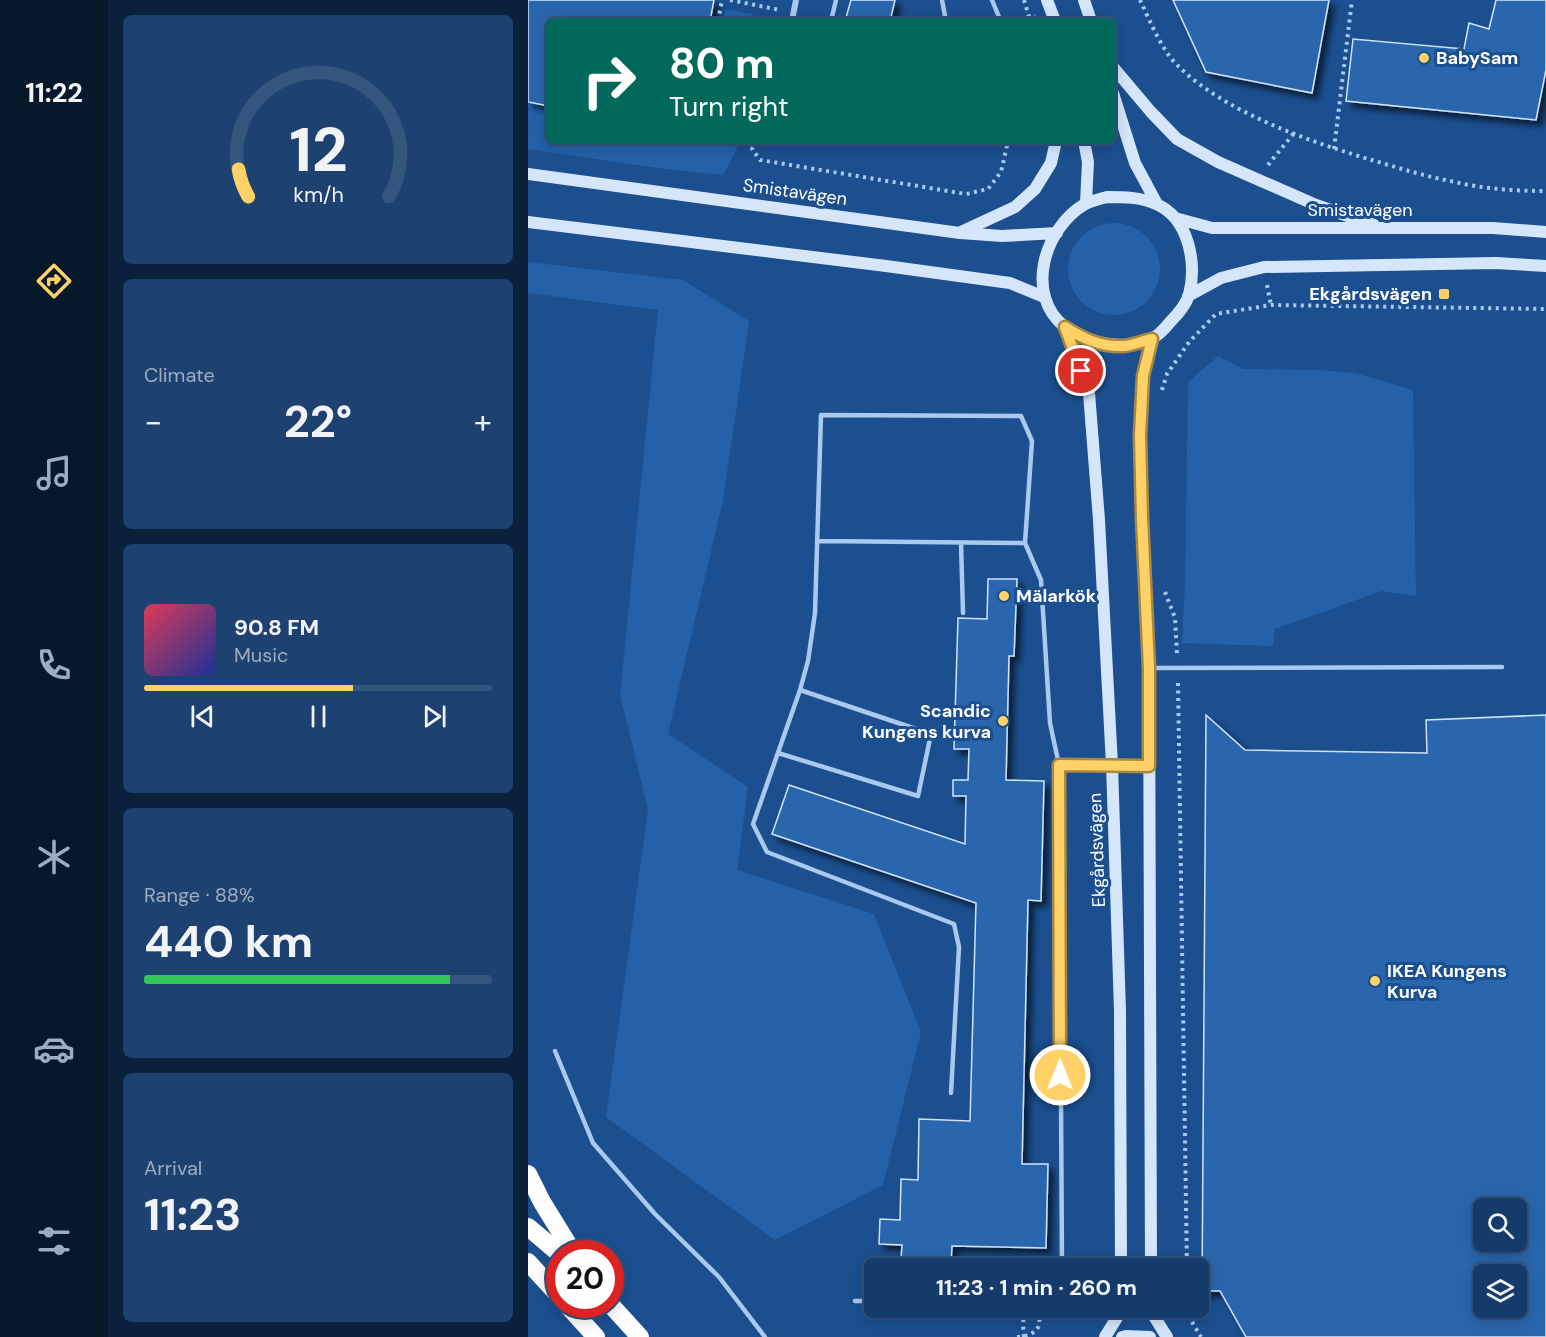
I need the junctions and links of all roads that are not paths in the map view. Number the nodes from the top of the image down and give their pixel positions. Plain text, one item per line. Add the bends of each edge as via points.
1 (796, 0) edge
2 (836, 0) edge
3 (942, 0) edge
4 (992, 0) edge
5 (1047, 0) edge
6 (1084, 0) edge
7 (793, 18) edge
8 (832, 18) edge
9 (945, 18) edge
10 (999, 18) edge
11 (1054, 18) edge
12 (1090, 18) edge
13 (1116, 71) edge
14 (1116, 103) edge
15 (1055, 144) edge
16 (1085, 144) edge
17 (528, 174) edge
18 (1086, 203) junction
19 (1158, 204) junction
20 (1174, 218) junction
21 (528, 222) edge
22 (1383, 228) junction
23 (960, 232) junction
24 (1546, 232) edge
25 (1057, 233) junction
26 (1546, 266) edge
27 (1188, 296) junction
28 (1044, 297) junction
29 (1065, 327) junction
30 (1152, 339) junction
31 (818, 541) junction
32 (961, 543) junction
33 (1025, 543) junction
34 (963, 613) dead end
35 (1502, 667) dead end
36 (1149, 668) junction
37 (800, 690) junction
38 (778, 753) junction
39 (1059, 765) junction
40 (1112, 765) junction
41 (1149, 766) junction
42 (555, 1051) dead end
43 (951, 1093) dead end
44 (528, 1174) edge
45 (528, 1227) edge
46 (565, 1240) edge
47 (546, 1242) edge
48 (1062, 1258) edge
49 (1121, 1258) edge
50 (1151, 1258) edge
51 (528, 1262) edge
52 (546, 1282) edge
53 (855, 1301) dead end
54 (864, 1301) edge
55 (579, 1318) edge
56 (623, 1318) edge
57 (1117, 1318) edge
58 (1155, 1318) edge
59 (596, 1337) edge
60 (640, 1337) edge
61 (765, 1337) edge
62 (1105, 1337) edge
63 (1122, 1337) edge
64 (1150, 1337) edge
65 (1167, 1337) edge

1 - 7 street
2 - 8 lane
3 - 9 lane
4 - 10 lane
5 - 11 main road
6 - 12 main road
13 - 22 main road via 1177,139 1237,171
14 - 19 main road via 1135,163
15 - 23 main road via 1051,163 1035,189 1015,207
16 - 18 main road
17 - 23 main road, Smistavägen
18 - 19 main road via 1107,197 1133,197
18 - 25 main road
19 - 20 main road
20 - 22 main road, Smistavägen via 1212,228
20 - 27 main road via 1187,237 1193,265
21 - 28 main road via 1010,283
22 - 24 main road, Smistavägen
23 - 25 main road, Smistavägen via 1002,236
25 - 28 main road via 1046,253 1042,273
26 - 27 main road via 1496,263 1264,267 1221,278
27 - 30 main road via 1172,321
28 - 29 main road via 1051,313
29 - 30 main road via 1098,344 1125,346
29 - 40 main road, Ekgårdsvägen via 1089,393
30 - 36 main road via 1143,376 1140,435
31 - 32 lane
31 - 33 lane via 821,415 1020,416 1032,441
31 - 37 lane via 815,613
32 - 33 lane
32 - 34 lane
33 - 39 lane via 1041,580 1050,723
35 - 36 lane
36 - 41 main road
37 - 38 lane
37 - 38 lane via 931,734 918,796
38 - 43 lane via 753,824 767,852 954,924 959,947
39 - 40 lane
39 - 48 lane
40 - 41 lane
40 - 49 main road, Ekgårdsvägen via 1120,1011
41 - 50 main road
42 - 61 lane via 593,1143 655,1214 719,1277
44 - 46 highway
45 - 47 highway
51 - 52 highway
53 - 54 lane
55 - 59 highway
56 - 60 highway
57 - 62 main road
58 - 65 main road
63 - 64 main road

